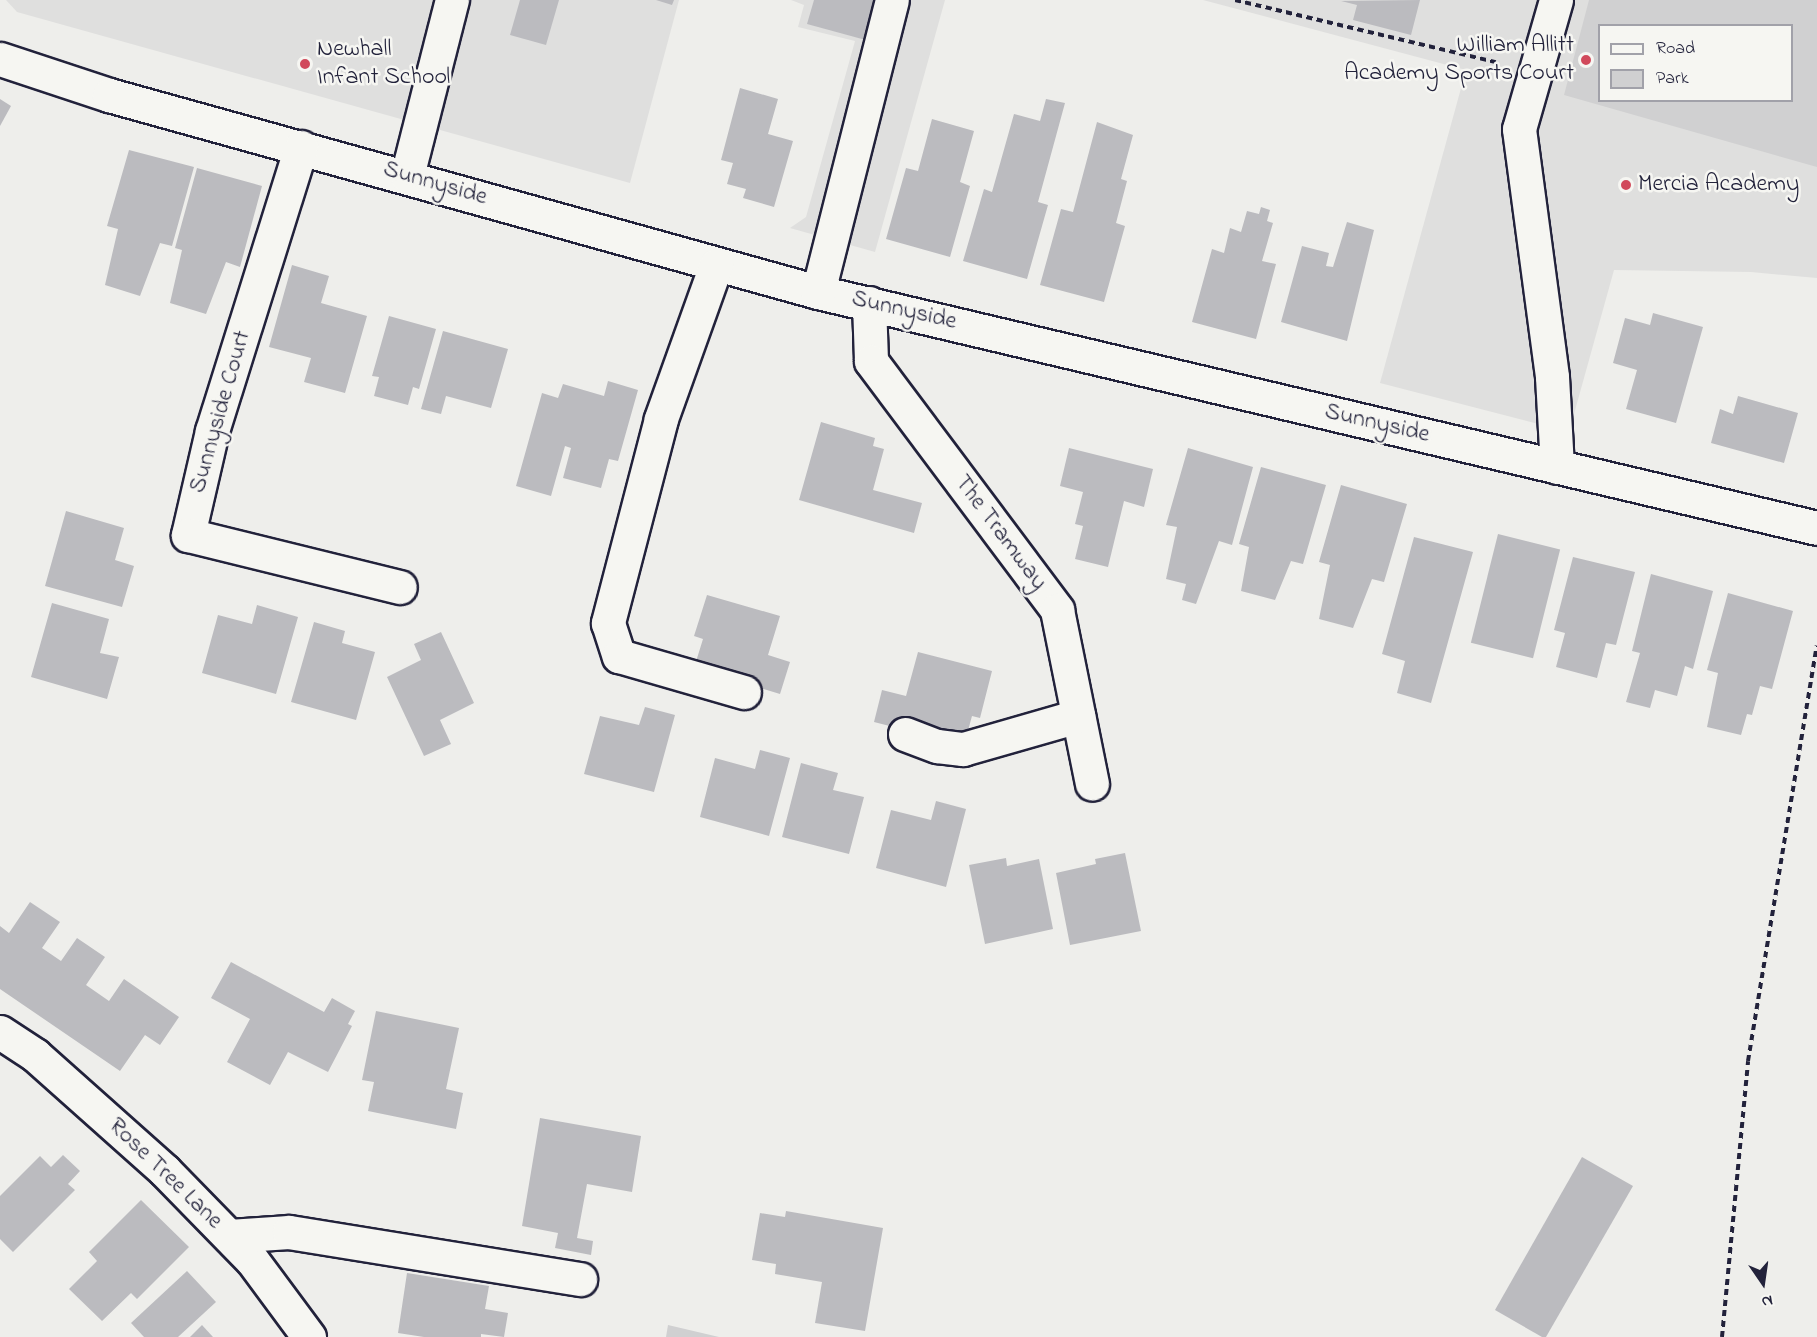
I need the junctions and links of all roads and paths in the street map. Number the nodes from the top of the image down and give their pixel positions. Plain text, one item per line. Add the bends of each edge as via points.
1 (452, 0) edge
2 (892, 0) edge
3 (1236, 0) edge
4 (1556, 0) edge
5 (0, 59) edge
6 (1534, 72) junction
7 (301, 147) junction
8 (407, 176) junction
9 (716, 265) junction
10 (818, 292) junction
11 (868, 303) junction
12 (1557, 467) junction
13 (1817, 528) edge
14 (400, 587) dead end
15 (1817, 646) edge
16 (744, 692) dead end
17 (1078, 716) junction
18 (905, 734) dead end
19 (1092, 784) dead end
20 (0, 1032) edge
21 (229, 1236) junction
22 (580, 1279) dead end
23 (309, 1337) edge
24 (1722, 1337) edge

1 - 8 street
2 - 10 street
3 - 6 path
4 - 6 street
5 - 7 street, Sunnyside via 109,95
6 - 12 street via 1519,129 1552,377
7 - 8 street, Sunnyside
7 - 14 street, Sunnyside Court via 212,431 188,535
8 - 9 street, Sunnyside
9 - 10 street, Sunnyside
9 - 16 street via 661,419 608,623 619,656
10 - 11 street, Sunnyside
11 - 12 street, Sunnyside
11 - 17 street, The Tramway via 871,361 1056,610
12 - 13 street, Sunnyside
15 - 24 path via 1748,1061
17 - 18 street via 963,749 937,746
17 - 19 street, The Tramway
20 - 21 street, Rose Tree Lane via 35,1055 148,1155
21 - 22 street via 289,1232
21 - 23 street, Rose Tree Lane via 252,1260

